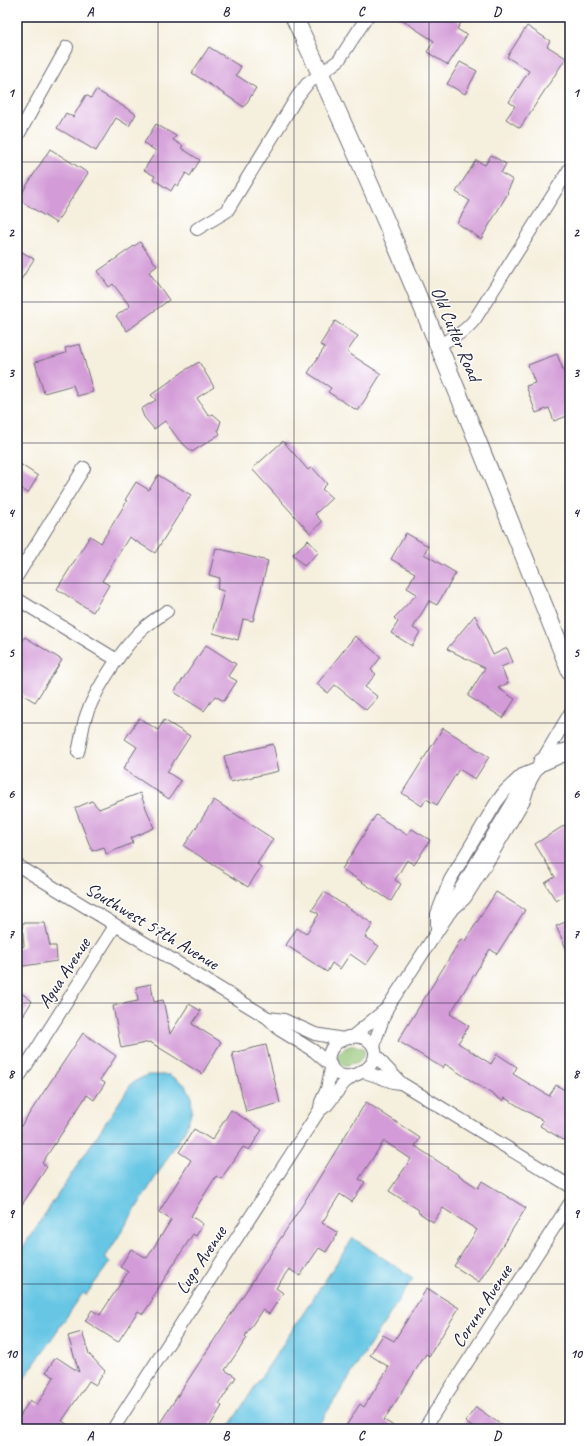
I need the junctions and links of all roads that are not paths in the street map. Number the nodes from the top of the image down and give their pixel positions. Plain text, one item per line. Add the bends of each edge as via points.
1 (294, 17) edge
2 (367, 17) edge
3 (67, 46) dead end
4 (320, 74) junction
5 (17, 137) edge
6 (570, 168) edge
7 (197, 229) dead end
8 (438, 345) junction
9 (84, 468) dead end
10 (17, 576) edge
11 (17, 599) edge
12 (167, 611) dead end
13 (117, 660) junction
14 (570, 671) edge
15 (570, 713) edge
16 (570, 751) edge
17 (78, 752) dead end
18 (540, 766) junction
19 (17, 865) edge
20 (115, 926) junction
21 (437, 931) junction
22 (387, 1008) junction
23 (268, 1018) junction
24 (348, 1038) junction
25 (375, 1051) junction
26 (330, 1067) junction
27 (358, 1073) junction
28 (17, 1080) edge
29 (401, 1083) junction
30 (319, 1111) junction
31 (570, 1186) edge
32 (570, 1203) edge
33 (113, 1429) edge
34 (424, 1429) edge

1 - 4 main road, Old Cutler Road
2 - 4 street via 339,60
3 - 5 street
4 - 7 street via 307,84 297,97 227,211
4 - 8 main road, Old Cutler Road
6 - 8 street via 475,319 468,328
8 - 14 main road, Old Cutler Road
9 - 10 street
11 - 13 street
12 - 13 street via 144,628
13 - 17 street via 89,708
15 - 18 street
16 - 18 main road
18 - 21 street via 530,781 524,800 465,898 450,912
18 - 21 street via 522,775 496,803 448,886 437,914
19 - 20 street, Southwest 57th Avenue
20 - 23 street, Southwest 57th Avenue
20 - 28 street, Agua Avenue
21 - 22 street
22 - 24 street via 375,1020
22 - 25 street via 376,1038
23 - 24 street, Southwest 57th Avenue via 284,1020 315,1034
23 - 26 street, Southwest 57th Avenue via 280,1030 314,1051
24 - 25 street via 366,1039
24 - 26 street via 337,1042 330,1049
25 - 27 street via 372,1063
25 - 29 street
26 - 27 street via 339,1075
26 - 30 street via 327,1089 320,1102
27 - 29 street
27 - 30 street via 344,1083
29 - 31 street
30 - 33 street, Lugo Avenue
32 - 34 street, Coruna Avenue

